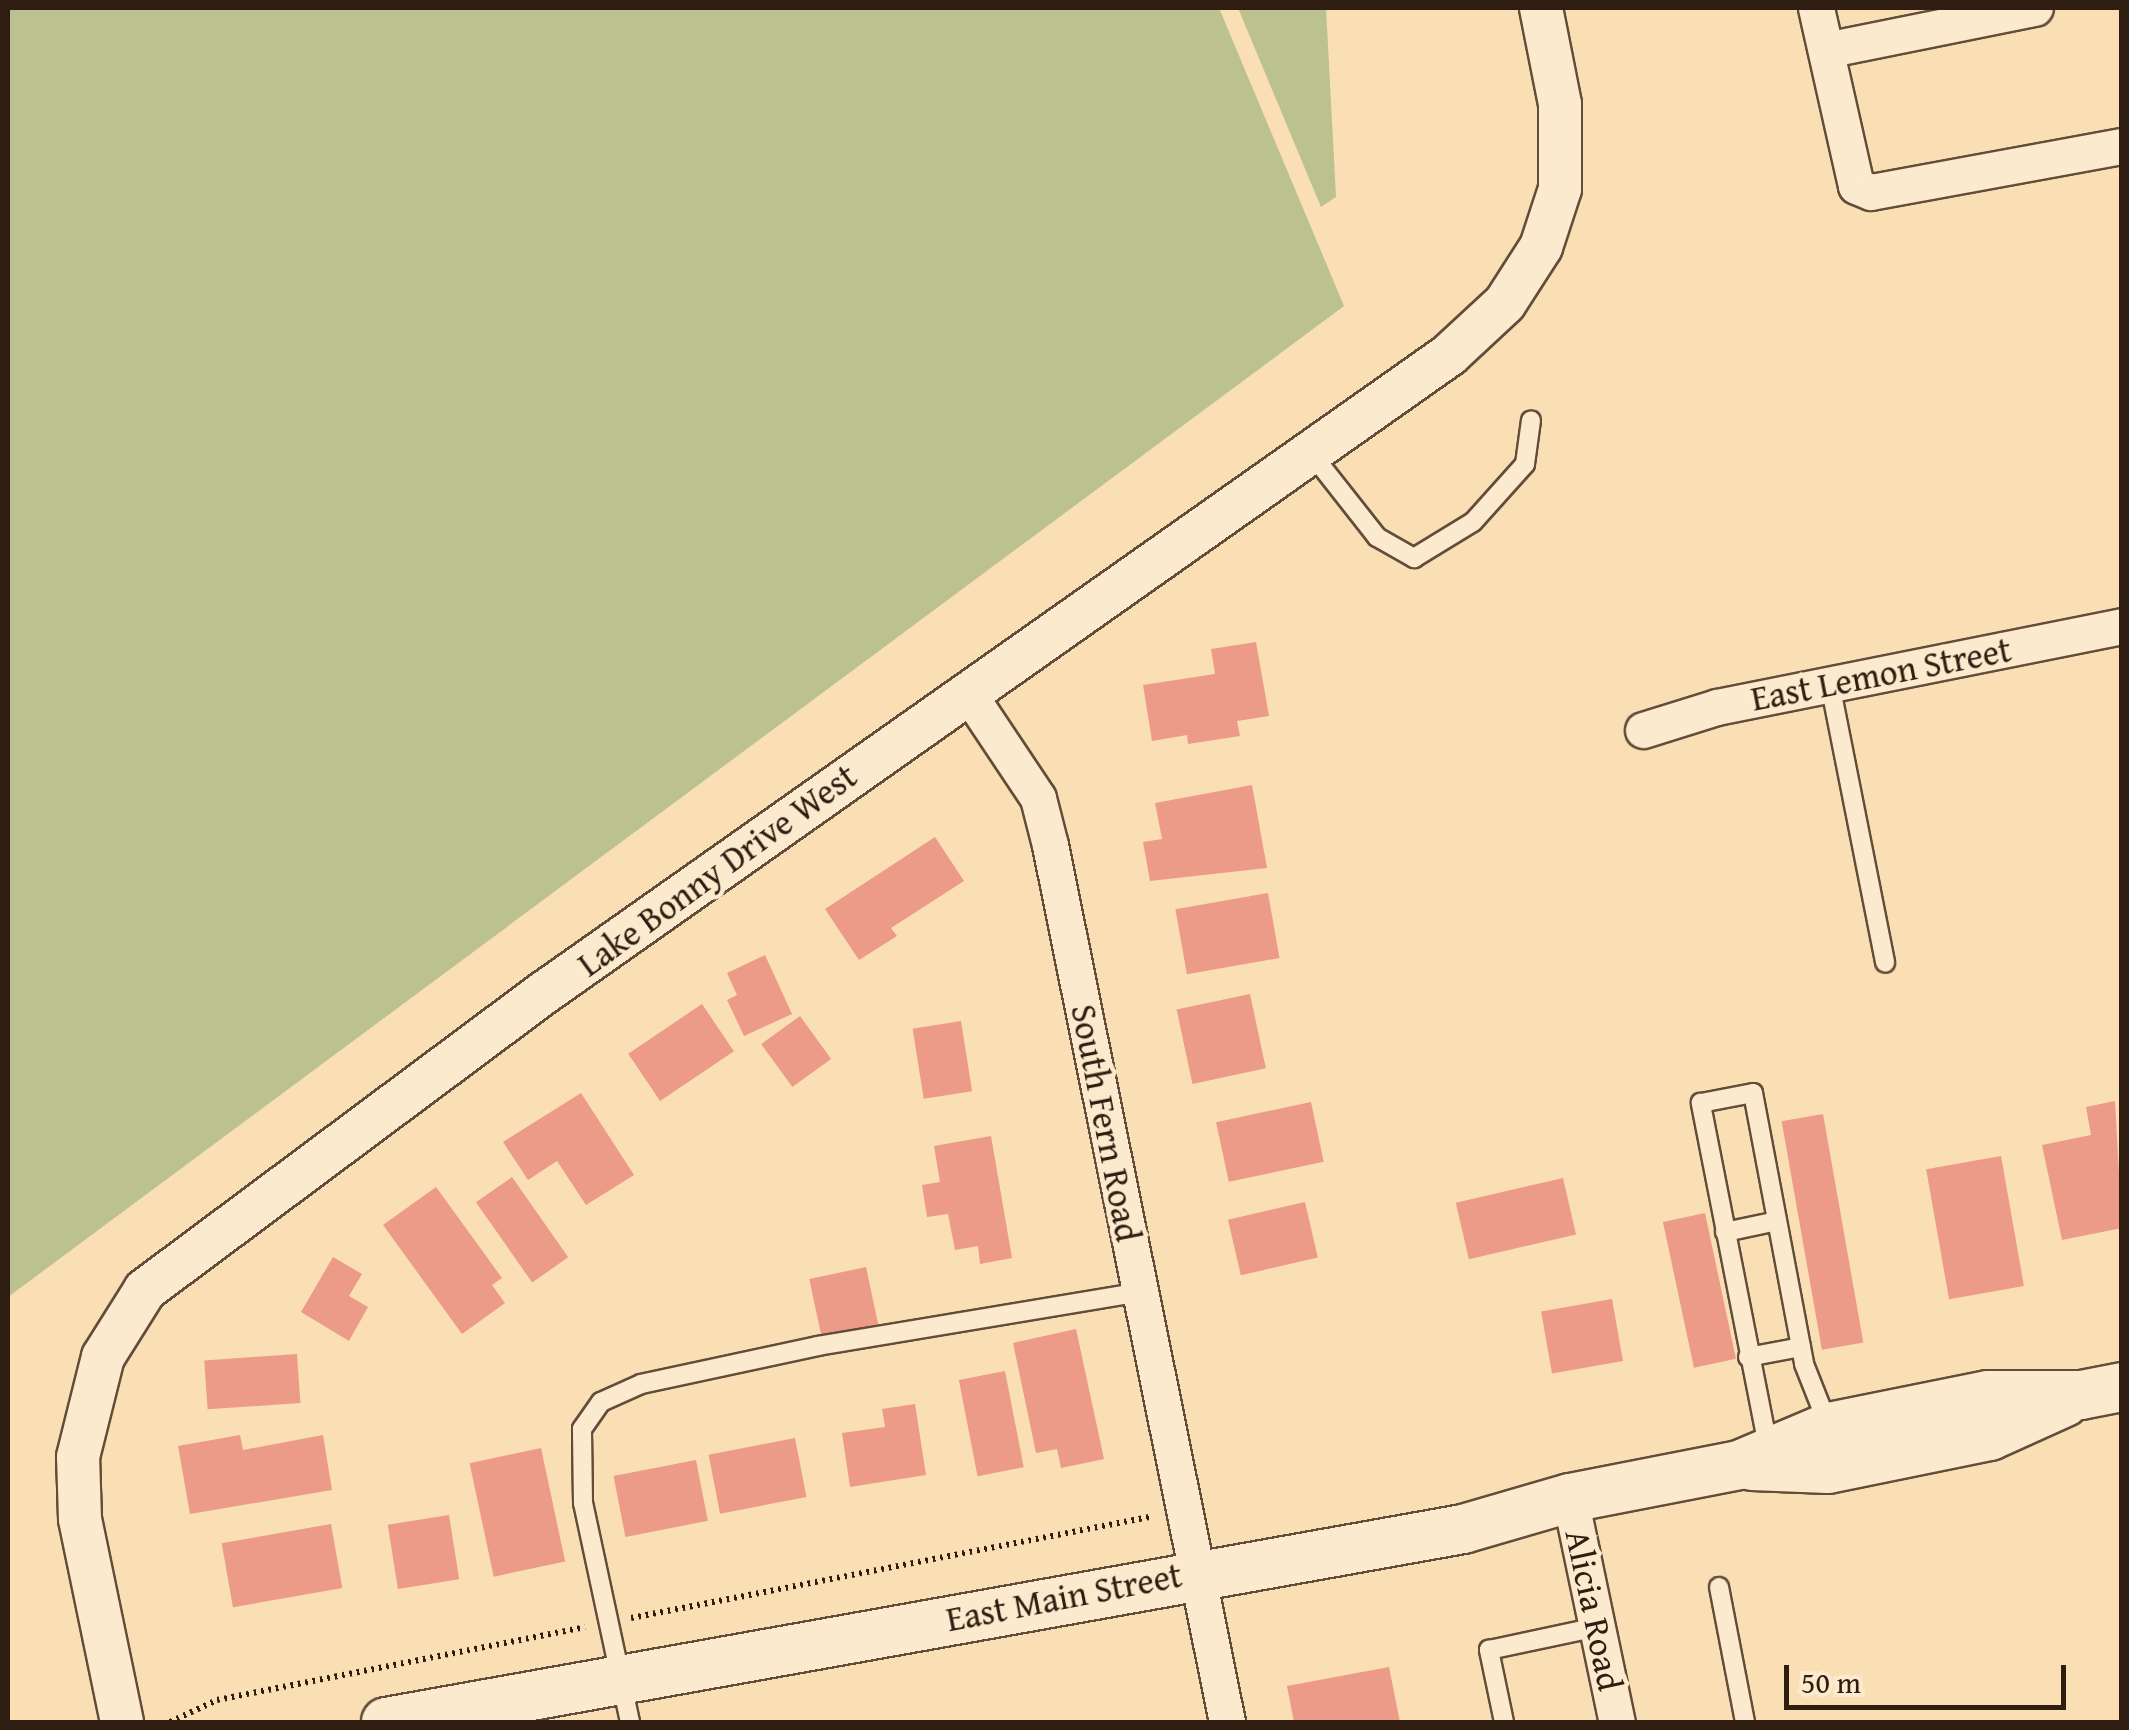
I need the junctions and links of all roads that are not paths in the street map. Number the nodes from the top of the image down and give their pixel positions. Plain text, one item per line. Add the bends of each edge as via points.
1 (1541, 8) edge
2 (1816, 8) edge
3 (2035, 8) edge
4 (1826, 50) junction
5 (2122, 146) edge
6 (1531, 420) dead end
7 (1310, 452) junction
8 (2122, 626) edge
9 (1830, 684) junction
10 (968, 693) junction
11 (1643, 730) dead end
12 (1885, 963) dead end
13 (1778, 1222) junction
14 (1724, 1232) junction
15 (1140, 1292) junction
16 (1801, 1347) junction
17 (1748, 1358) junction
18 (2102, 1391) edge
19 (1829, 1427) junction
20 (1754, 1458) junction
21 (1570, 1498) junction
22 (1197, 1572) junction
23 (1719, 1587) dead end
24 (1597, 1627) junction
25 (626, 1701) edge
26 (122, 1722) edge
27 (386, 1722) edge
28 (1226, 1722) edge
29 (1504, 1722) edge
30 (1617, 1722) edge
31 (1745, 1722) edge

1 - 7 street, Lake Bonny Drive West via 1561,126 1560,190 1540,247 1505,303 1448,355
2 - 4 street
3 - 4 street
4 - 5 street via 1856,186 1872,192
6 - 7 lane via 1524,464 1472,522 1414,558 1377,537
7 - 10 street, Lake Bonny Drive West
8 - 9 street, East Lemon Street
9 - 11 street, East Lemon Street
9 - 12 lane
10 - 15 street, South Fern Road via 1038,798
10 - 26 street, Lake Bonny Drive West via 514,1015 146,1290 103,1357 78,1457 80,1519
13 - 14 lane
13 - 14 lane via 1753,1092 1727,1094 1701,1103
13 - 16 lane
14 - 17 lane
15 - 22 street, South Fern Road
15 - 25 lane via 818,1346 642,1384 601,1402 582,1429 579,1465
16 - 17 lane
16 - 19 lane
17 - 20 lane
18 - 19 main road, East Main Street via 1988,1395
18 - 20 main road, East Main Street via 1990,1436 1828,1469
19 - 20 main road, East Main Street
20 - 21 main road, East Main Street
21 - 22 main road, East Main Street via 1463,1529 1242,1571
21 - 24 street, Alicia Road
22 - 25 main road, East Main Street
22 - 28 street, South Fern Road
23 - 31 lane
24 - 29 lane via 1489,1650
24 - 30 street, Alicia Road
25 - 27 main road, East Main Street

